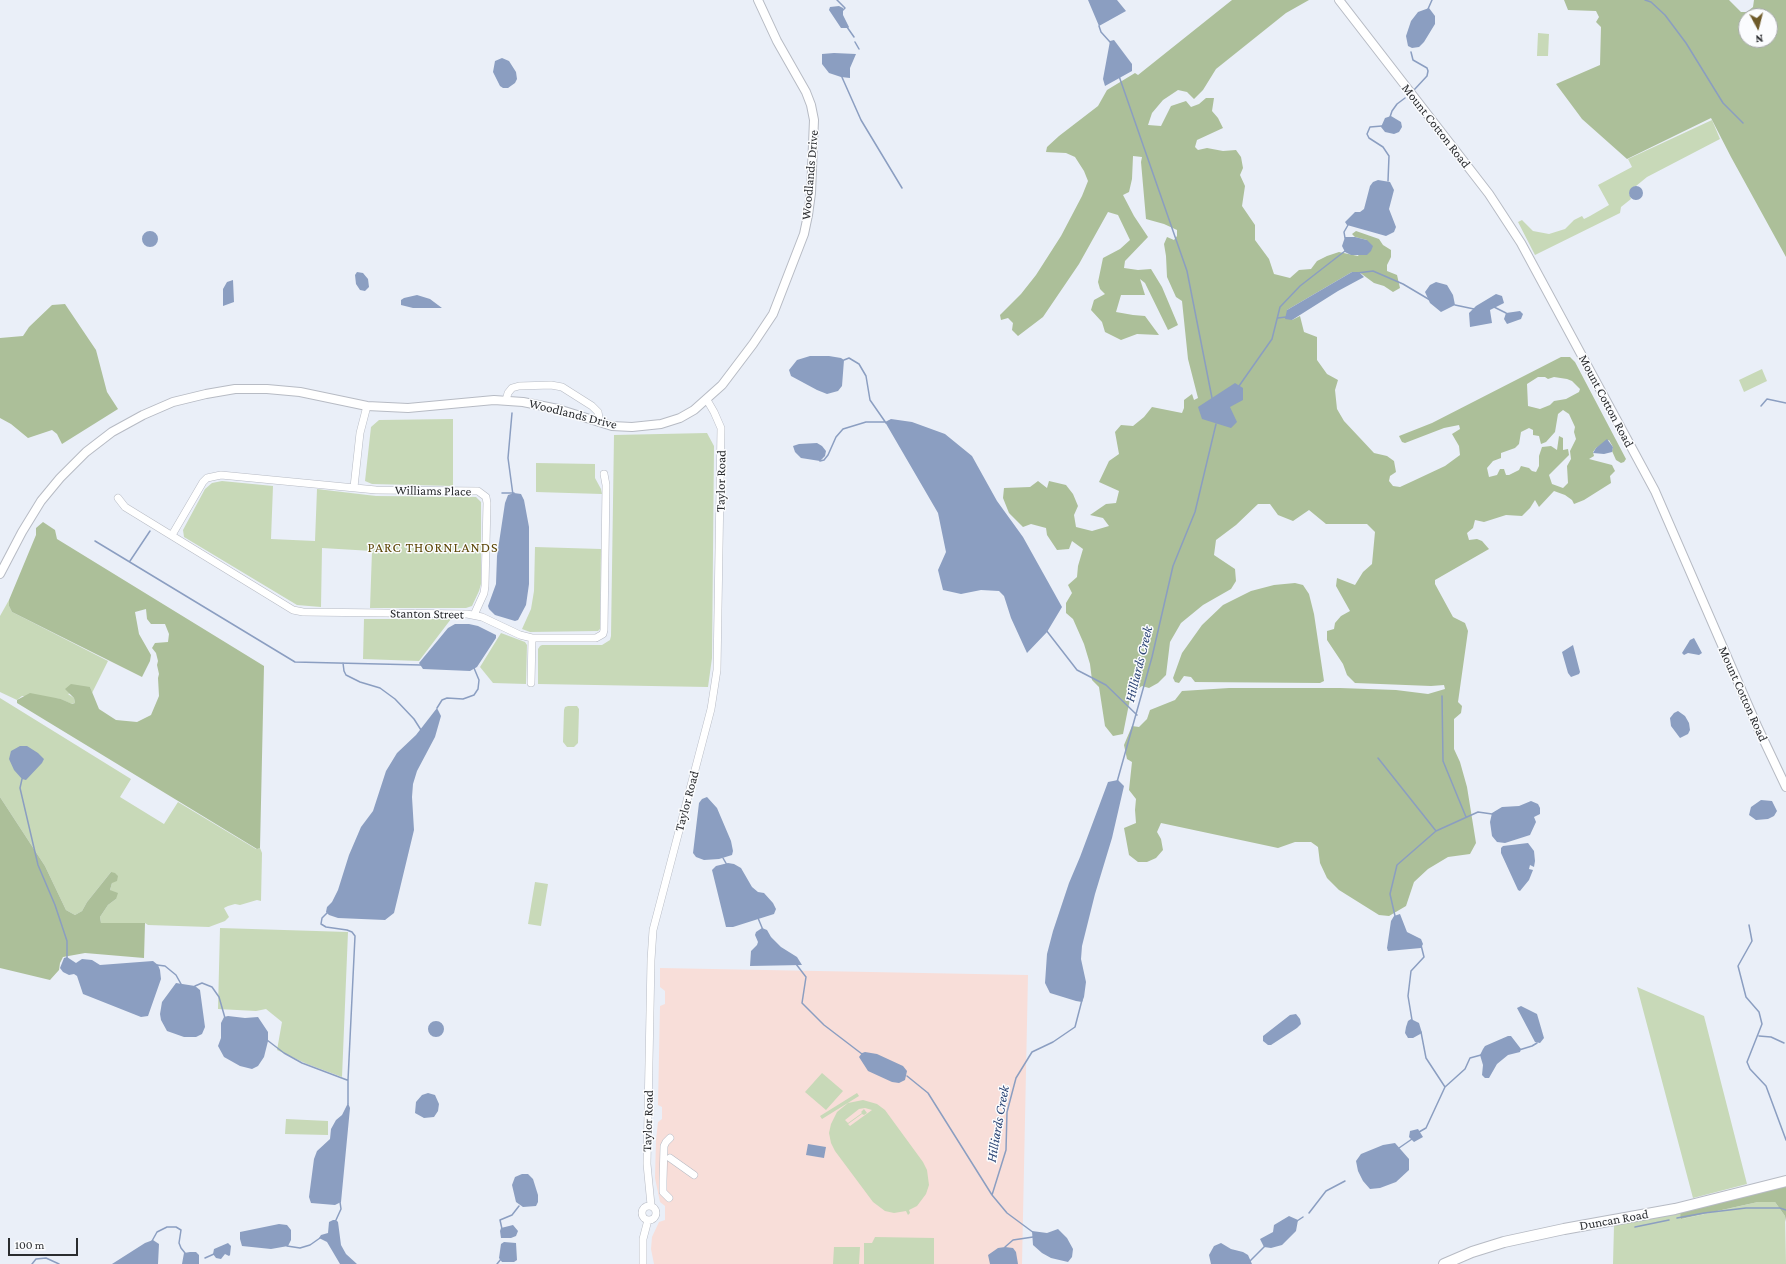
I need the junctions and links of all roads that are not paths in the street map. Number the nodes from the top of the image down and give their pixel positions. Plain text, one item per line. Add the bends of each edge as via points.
1 (758, 0) edge
2 (1339, 0) edge
3 (1344, 0) edge
4 (1373, 44) junction
5 (506, 400) junction
6 (707, 400) junction
7 (367, 406) junction
8 (600, 423) junction
9 (604, 474) dead end
10 (354, 487) junction
11 (118, 498) dead end
12 (172, 535) junction
13 (0, 574) edge
14 (474, 615) junction
15 (532, 638) junction
16 (531, 683) dead end
17 (1786, 787) edge
18 (670, 1138) dead end
19 (670, 1158) dead end
20 (694, 1176) dead end
21 (1786, 1181) edge
22 (669, 1198) dead end
23 (651, 1205) junction
24 (648, 1220) junction
25 (643, 1264) edge
26 (1444, 1264) edge

1 - 6 main road, Woodlands Drive via 812,106 814,120 810,198 804,234 773,314 754,344
2 - 4 main road, Mount Cotton Road
3 - 4 main road, Mount Cotton Road
4 - 17 main road, Mount Cotton Road via 1489,194 1521,243 1655,490
5 - 7 main road, Woodlands Drive via 408,408
5 - 8 main road, Woodlands Drive via 542,405
5 - 8 street via 512,388 551,384 592,406 598,412
6 - 8 main road, Woodlands Drive via 680,418 661,424 632,428
6 - 23 street, Taylor Road via 721,428 717,670 711,709 653,930 647,1164
7 - 10 street via 360,434
7 - 13 main road, Woodlands Drive via 300,392 235,390 188,398 143,415 107,436 86,452 60,478 41,501
9 - 15 street, Stanton Street via 606,485 603,634 596,638
10 - 12 street, Williams Place via 230,475 207,478
10 - 14 street, Williams Place via 376,490 478,491 486,497 488,503 485,586
11 - 12 street, Stanton Street via 125,507
12 - 14 street, Stanton Street via 293,610
14 - 15 street, Stanton Street
15 - 16 street
18 - 22 street via 664,1146 663,1192
19 - 20 street
21 - 26 highway, Duncan Road via 1675,1209 1504,1242
23 - 24 street via 657,1214
23 - 24 street via 642,1210 642,1215
24 - 25 street

